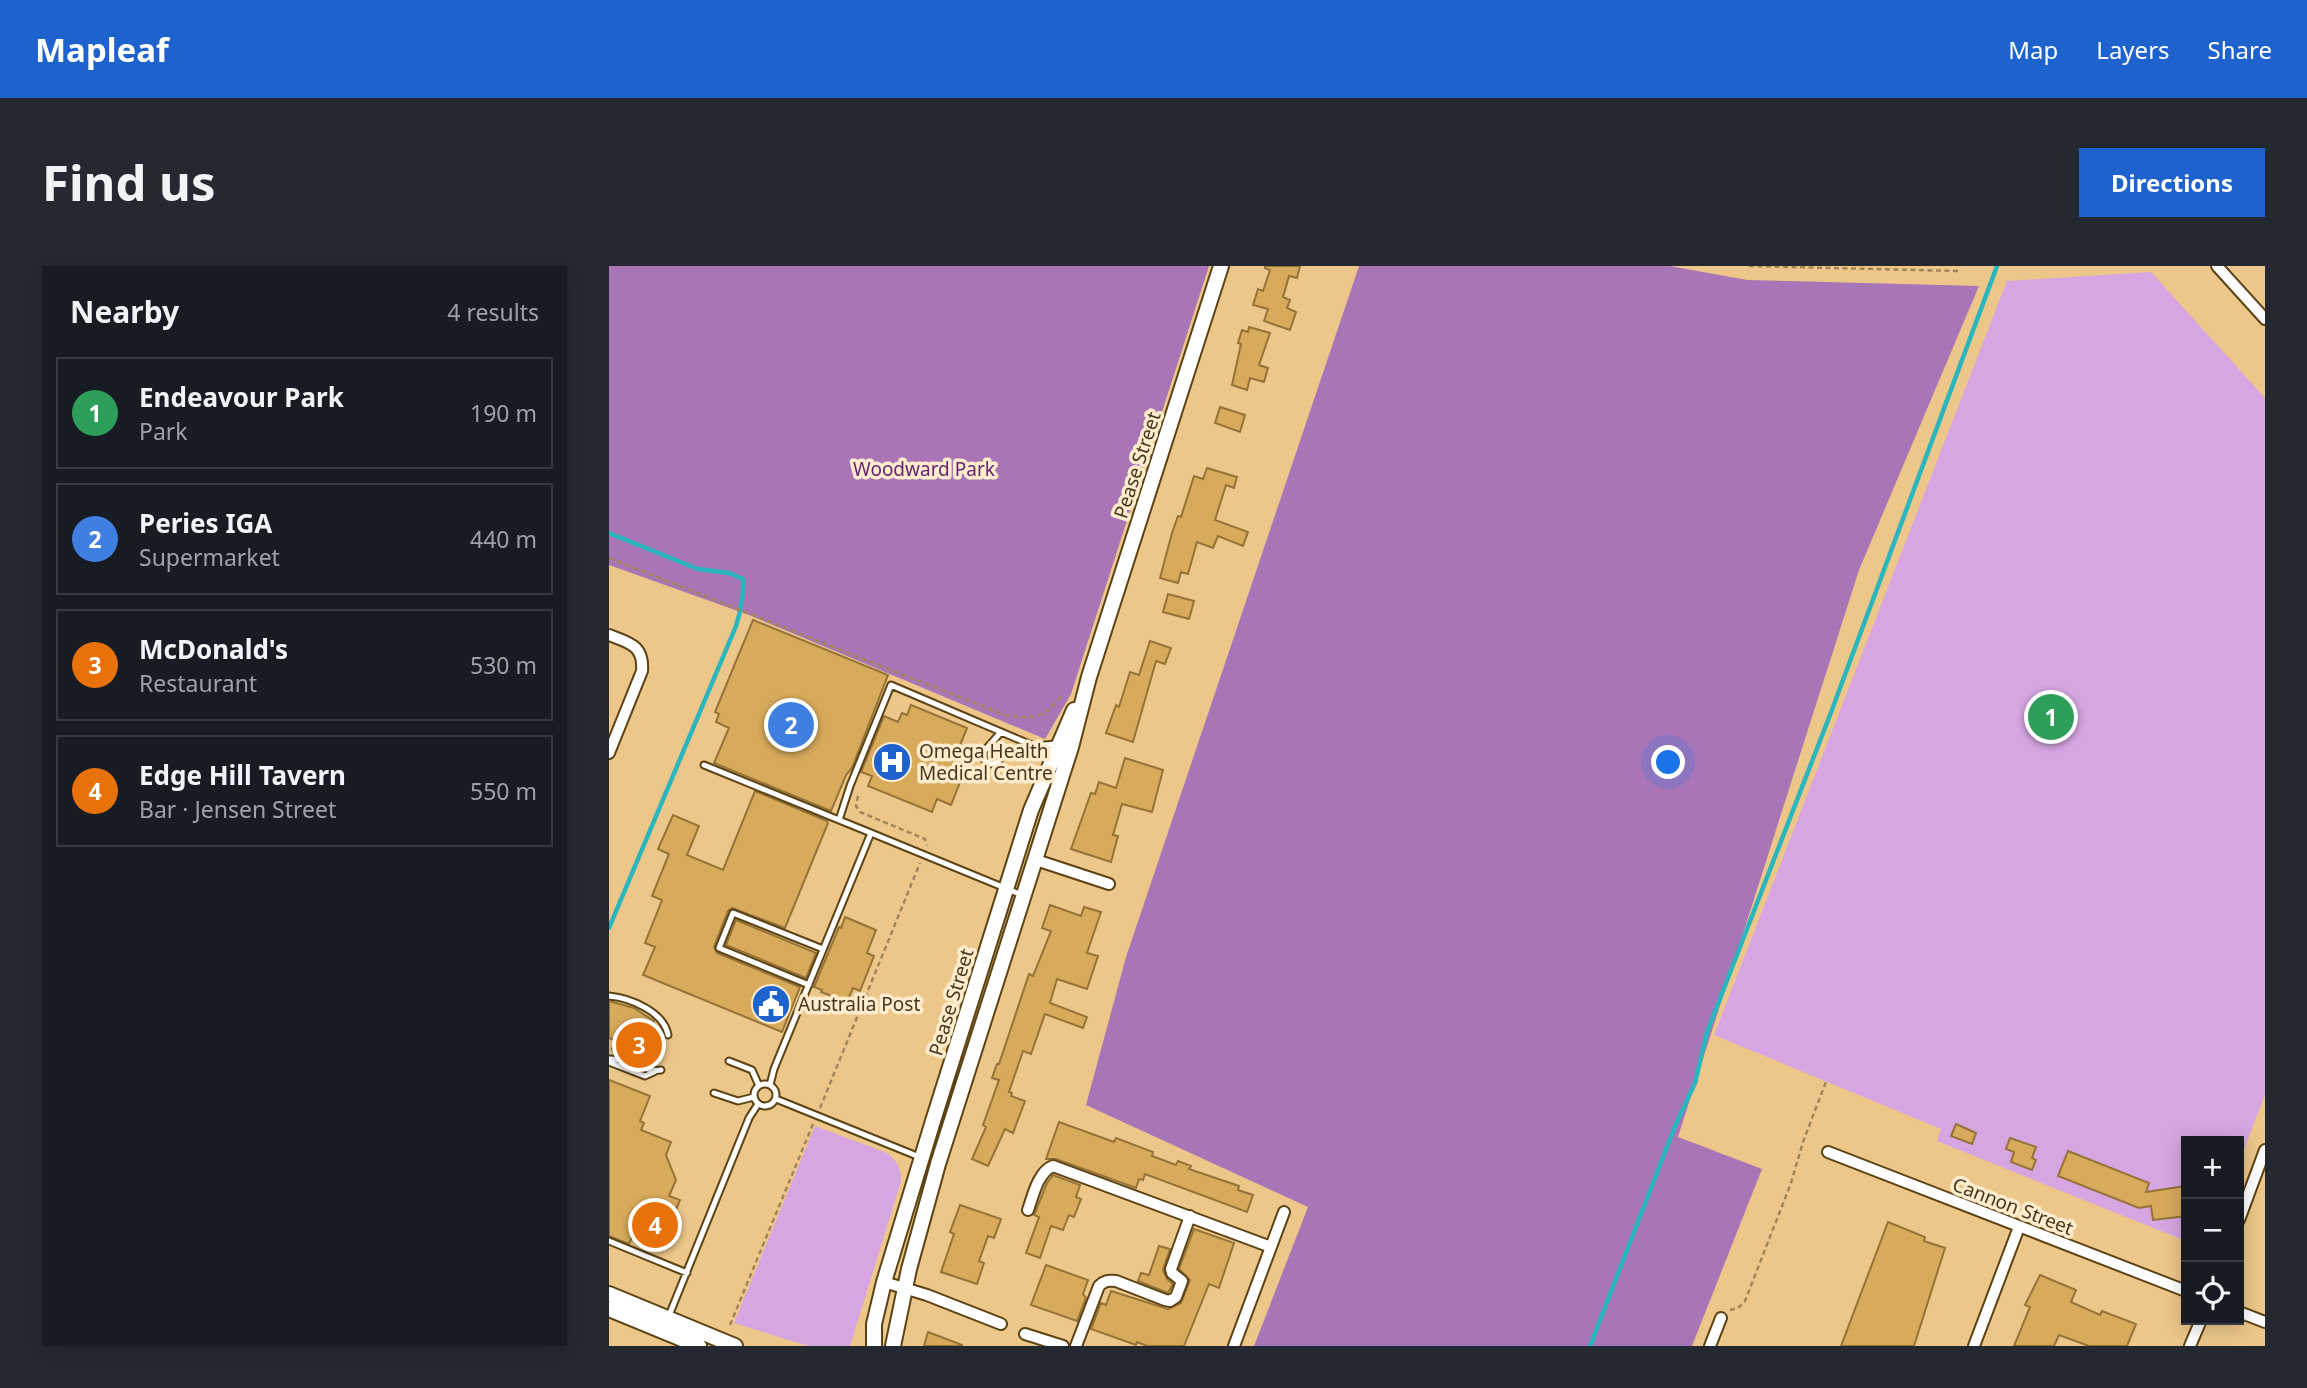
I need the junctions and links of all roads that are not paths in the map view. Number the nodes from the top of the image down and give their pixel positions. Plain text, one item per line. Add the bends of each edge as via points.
1 (1221, 266) edge
2 (2217, 266) edge
3 (2265, 319) edge
4 (609, 635) edge
5 (1089, 677) junction
6 (1000, 732) junction
7 (1059, 744) junction
8 (987, 748) dead end
9 (609, 753) edge
10 (704, 765) dead end
11 (839, 820) junction
12 (871, 833) junction
13 (1036, 860) junction
14 (1109, 884) dead end
15 (1006, 888) junction
16 (1024, 896) junction
17 (823, 949) junction
18 (809, 985) junction
19 (609, 996) edge
20 (668, 1035) dead end
21 (609, 1061) edge
22 (729, 1061) dead end
23 (658, 1071) dead end
24 (770, 1085) junction
25 (759, 1086) junction
26 (715, 1093) dead end
27 (754, 1097) junction
28 (776, 1099) junction
29 (758, 1104) junction
30 (2265, 1150) edge
31 (1828, 1152) dead end
32 (921, 1158) junction
33 (938, 1164) junction
34 (2244, 1207) edge
35 (1028, 1210) dead end
36 (1284, 1212) dead end
37 (1190, 1216) junction
38 (2019, 1227) junction
39 (609, 1241) edge
40 (1271, 1247) junction
41 (687, 1273) junction
42 (884, 1282) junction
43 (904, 1288) junction
44 (2181, 1289) edge
45 (609, 1294) edge
46 (609, 1309) edge
47 (2244, 1314) edge
48 (1721, 1318) road end
49 (2265, 1322) edge
50 (665, 1324) junction
51 (874, 1324) junction
52 (1001, 1324) dead end
53 (2198, 1325) edge
54 (1025, 1334) dead end
55 (699, 1346) edge
56 (735, 1346) edge
57 (866, 1346) edge
58 (874, 1346) edge
59 (893, 1346) edge
60 (1063, 1346) edge
61 (1076, 1346) edge
62 (1234, 1346) edge
63 (1710, 1346) edge
64 (1974, 1346) edge
65 (2190, 1346) edge

1 - 5 street, Pease Street
2 - 3 street
4 - 9 street via 639,650 643,660
5 - 7 street, Pease Street
5 - 13 street, Pease Street
6 - 7 lane via 1034,746
6 - 8 lane
6 - 11 lane via 891,685
7 - 15 street, Pease Street
10 - 11 lane
11 - 12 lane
12 - 15 lane
12 - 17 lane
13 - 14 street
13 - 16 street, Pease Street
15 - 16 lane
15 - 32 street, Pease Street
16 - 33 street, Pease Street
17 - 18 lane
17 - 18 lane via 733,913 719,948
18 - 24 lane
19 - 20 lane via 653,1011
21 - 23 lane via 625,1059
22 - 25 lane via 752,1070
24 - 25 lane
24 - 28 lane
25 - 27 lane
26 - 27 lane via 738,1101
27 - 29 lane
28 - 29 lane via 767,1107
28 - 32 lane
29 - 41 lane
30 - 34 street
31 - 38 street, Cannon Street
32 - 33 lane
32 - 42 street, Pease Street
33 - 43 street, Pease Street
35 - 37 street via 1042,1174 1053,1166
36 - 40 street
37 - 40 street
37 - 61 street via 1171,1269 1182,1281 1176,1297 1165,1300 1116,1281 1103,1282
38 - 44 street, Cannon Street
38 - 64 street
39 - 41 lane
40 - 62 street
41 - 50 lane
42 - 43 street
42 - 51 street, Pease Street
43 - 52 street
43 - 59 street, Pease Street
45 - 50 street
46 - 50 street
47 - 49 street
48 - 63 street
50 - 55 street
50 - 56 street
51 - 57 street
51 - 58 street, Pease Street
53 - 65 street
54 - 60 street

